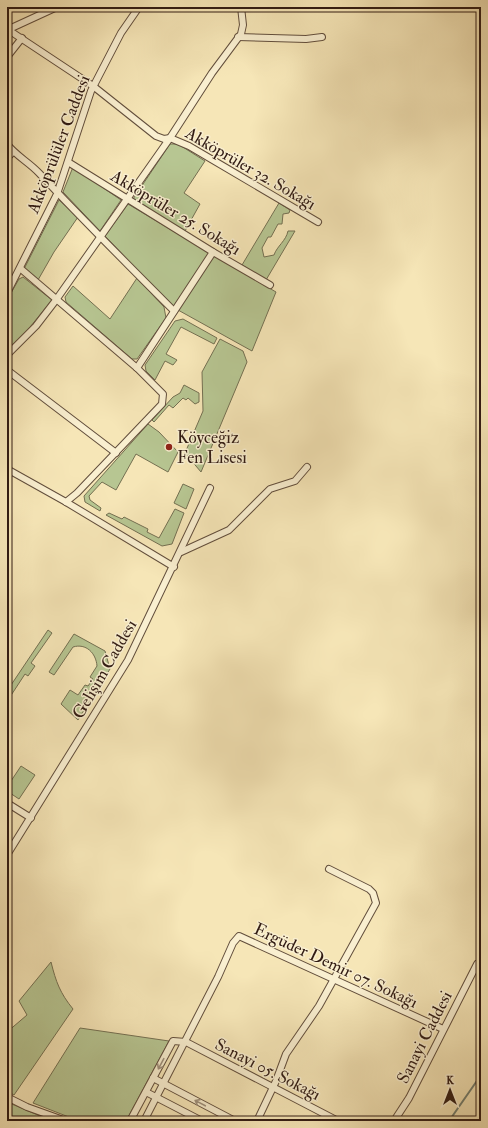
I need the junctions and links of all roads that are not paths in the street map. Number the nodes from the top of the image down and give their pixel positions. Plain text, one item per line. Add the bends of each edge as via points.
1 (57, 7) edge
2 (139, 7) edge
3 (241, 7) edge
4 (7, 29) edge
5 (238, 37) junction
6 (322, 37) dead end
7 (22, 38) junction
8 (7, 57) edge
9 (93, 86) junction
10 (170, 138) junction
11 (7, 144) edge
12 (13, 152) junction
13 (7, 158) edge
14 (68, 162) junction
15 (57, 194) junction
16 (126, 199) junction
17 (318, 222) dead end
18 (100, 237) junction
19 (213, 252) junction
20 (21, 269) junction
21 (270, 285) dead end
22 (7, 293) edge
23 (56, 300) junction
24 (174, 311) junction
25 (7, 356) edge
26 (136, 368) junction
27 (7, 370) edge
28 (116, 453) junction
29 (307, 467) dead end
30 (7, 469) edge
31 (210, 488) dead end
32 (66, 502) junction
33 (180, 552) junction
34 (174, 567) junction
35 (7, 803) edge
36 (31, 818) junction
37 (7, 855) edge
38 (329, 869) dead end
39 (477, 964) dead end
40 (335, 979) junction
41 (443, 1029) junction
42 (186, 1042) junction
43 (153, 1078) junction
44 (164, 1084) junction
45 (274, 1087) junction
46 (146, 1092) junction
47 (7, 1097) edge
48 (157, 1097) junction
49 (66, 1121) edge
50 (130, 1121) edge
51 (144, 1121) edge
52 (202, 1121) edge
53 (235, 1121) edge
54 (257, 1121) edge
55 (338, 1121) edge
56 (394, 1121) edge

1 - 4 street
2 - 9 street, Akköprülüler Caddesi via 121,33
3 - 5 street via 243,30
4 - 7 street, Akköprüler 32. Sokağı
5 - 6 street
5 - 10 street
7 - 8 street
7 - 9 street, Akköprüler 32. Sokağı
9 - 10 street, Akköprüler 32. Sokağı via 156,136
9 - 14 street, Akköprülüler Caddesi
10 - 16 street
10 - 17 street, Akköprüler 32. Sokağı via 189,146
11 - 12 street
12 - 13 street
12 - 15 street via 38,171
14 - 15 street, Akköprülüler Caddesi
14 - 16 street, Akköprüler 25. Sokağı
15 - 18 street
15 - 20 street, Akköprülüler Caddesi
16 - 18 street
16 - 19 street, Akköprüler 25. Sokağı
18 - 23 street
18 - 24 street
19 - 21 street, Akköprüler 25. Sokağı
19 - 24 street
20 - 22 street, Akköprülüler Caddesi
20 - 23 street
23 - 25 street via 36,326
23 - 26 street
24 - 26 street
26 - 28 street via 161,391 163,400
27 - 28 street
28 - 32 street
29 - 33 street via 295,480 270,489 229,530
30 - 32 street
31 - 33 street, Gelişim Caddesi
32 - 34 street
33 - 34 street, Gelişim Caddesi
34 - 36 street, Gelişim Caddesi via 128,660
35 - 36 street
36 - 37 street, Gelişim Caddesi
38 - 40 street via 363,885 373,893 375,899 374,908
39 - 41 street, Sanayi Caddesi
40 - 41 street, Ergüder Demir 07. Sokağı
40 - 42 street, Ergüder Demir 07. Sokağı via 239,936 233,943
40 - 45 street via 286,1054
41 - 56 street, Sanayi Caddesi via 409,1098
42 -> 43 street via 173,1041
42 - 44 street
42 - 45 street, Sanayi 05. Sokağı
43 - 44 street
43 - 46 street
44 - 48 street
53 -> 44 street
45 - 54 street
45 - 55 street, Sanayi 05. Sokağı
46 - 48 street
46 - 50 street
47 - 49 street
48 - 51 street
48 - 52 street

